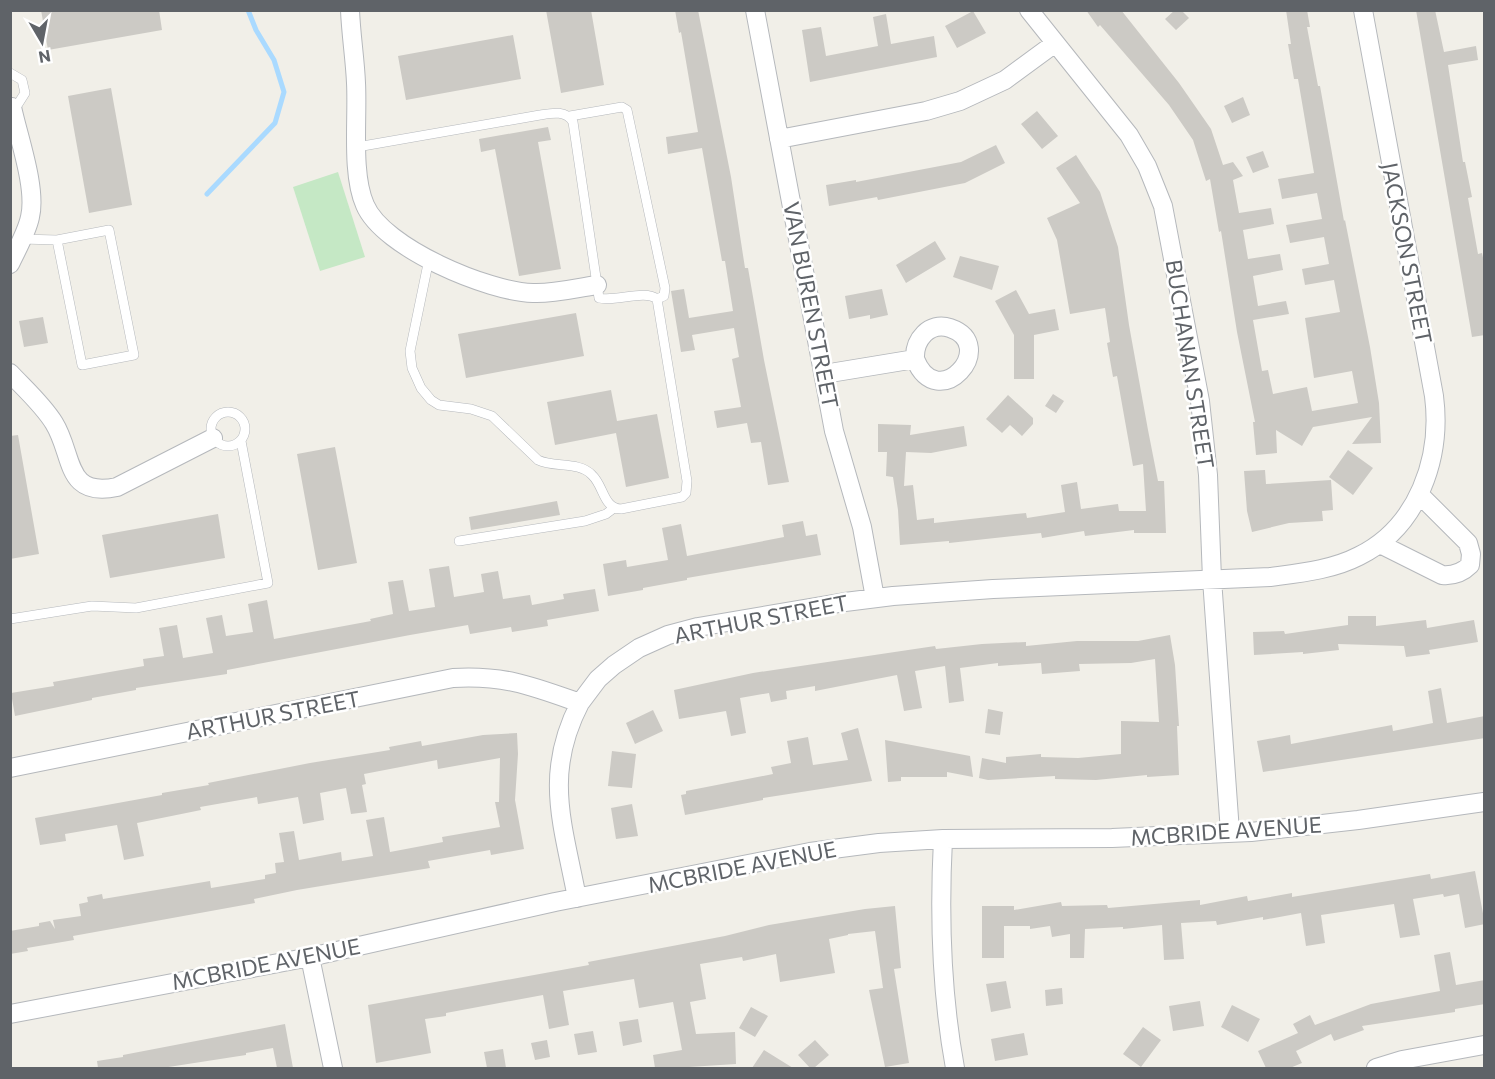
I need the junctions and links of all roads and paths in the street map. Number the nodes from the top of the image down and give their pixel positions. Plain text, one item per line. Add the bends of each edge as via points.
1 (350, 10) edge
2 (755, 10) edge
3 (1029, 10) edge
4 (1363, 10) edge
5 (1054, 44) junction
6 (10, 73) edge
7 (11, 107) edge
8 (570, 116) junction
9 (779, 139) junction
10 (357, 147) junction
11 (21, 239) junction
12 (57, 240) junction
13 (429, 259) junction
14 (10, 264) edge
15 (597, 285) junction
16 (657, 299) junction
17 (915, 359) dead end
18 (10, 373) edge
19 (824, 374) junction
20 (213, 438) junction
21 (241, 441) junction
22 (1419, 494) junction
23 (614, 508) junction
24 (459, 541) dead end
25 (1373, 548) junction
26 (1212, 579) junction
27 (875, 598) junction
28 (10, 619) edge
29 (580, 703) junction
30 (10, 768) edge
31 (1485, 802) edge
32 (1230, 832) junction
33 (943, 839) junction
34 (577, 898) junction
35 (310, 957) junction
36 (10, 1014) edge
37 (1485, 1045) edge
38 (333, 1068) edge
39 (955, 1068) edge
40 (1376, 1068) edge

1 - 10 street
2 - 9 street, VAN BUREN STREET
3 - 5 street, BUCHANAN STREET
4 - 22 street, JACKSON STREET via 1436,413 1435,447
5 - 9 street via 1005,80 960,101
5 - 26 street, BUCHANAN STREET via 1129,135 1163,206 1200,401 1208,475
6 - 7 lane via 17,75 25,86 22,99
7 - 11 street via 30,189 30,217
8 - 10 lane via 540,115
8 - 15 lane
8 - 16 lane via 622,107 627,110 665,288 664,296
9 - 19 street, VAN BUREN STREET
10 - 13 street via 359,189 369,215
11 - 12 lane
11 - 14 street
12 - 12 lane via 110,230 134,355 82,365
13 - 15 street via 478,282 510,291 535,294
13 - 23 lane via 410,351 421,388 439,405 492,416 538,460 583,468 593,475
15 - 16 lane via 599,298 647,295
16 - 23 lane via 686,493 678,499
17 - 19 street
18 - 20 street via 53,422 71,470 87,487 117,487
19 - 27 street, VAN BUREN STREET via 834,430 862,527
20 - 21 lane via 221,445 232,446
20 - 21 lane via 212,422 218,415 234,412 245,425
21 - 28 lane via 268,583 136,608 92,606
22 - 25 street, JACKSON STREET via 1405,517
22 - 25 street via 1468,543 1470,565 1460,573 1442,575
23 - 24 lane via 585,521
25 - 26 street, ARTHUR STREET via 1337,565 1300,573
26 - 27 street, ARTHUR STREET
26 - 32 street, BUCHANAN STREET
27 - 29 street, ARTHUR STREET via 668,635 614,665
29 - 30 street, ARTHUR STREET via 510,680 453,678
29 - 34 street via 563,742 558,781
31 - 32 street, MCBRIDE AVENUE
32 - 33 street, MCBRIDE AVENUE via 1112,838
33 - 34 street, MCBRIDE AVENUE via 810,852
33 - 39 street via 941,936
34 - 35 street, MCBRIDE AVENUE
35 - 36 street, MCBRIDE AVENUE
35 - 38 street
37 - 40 street

